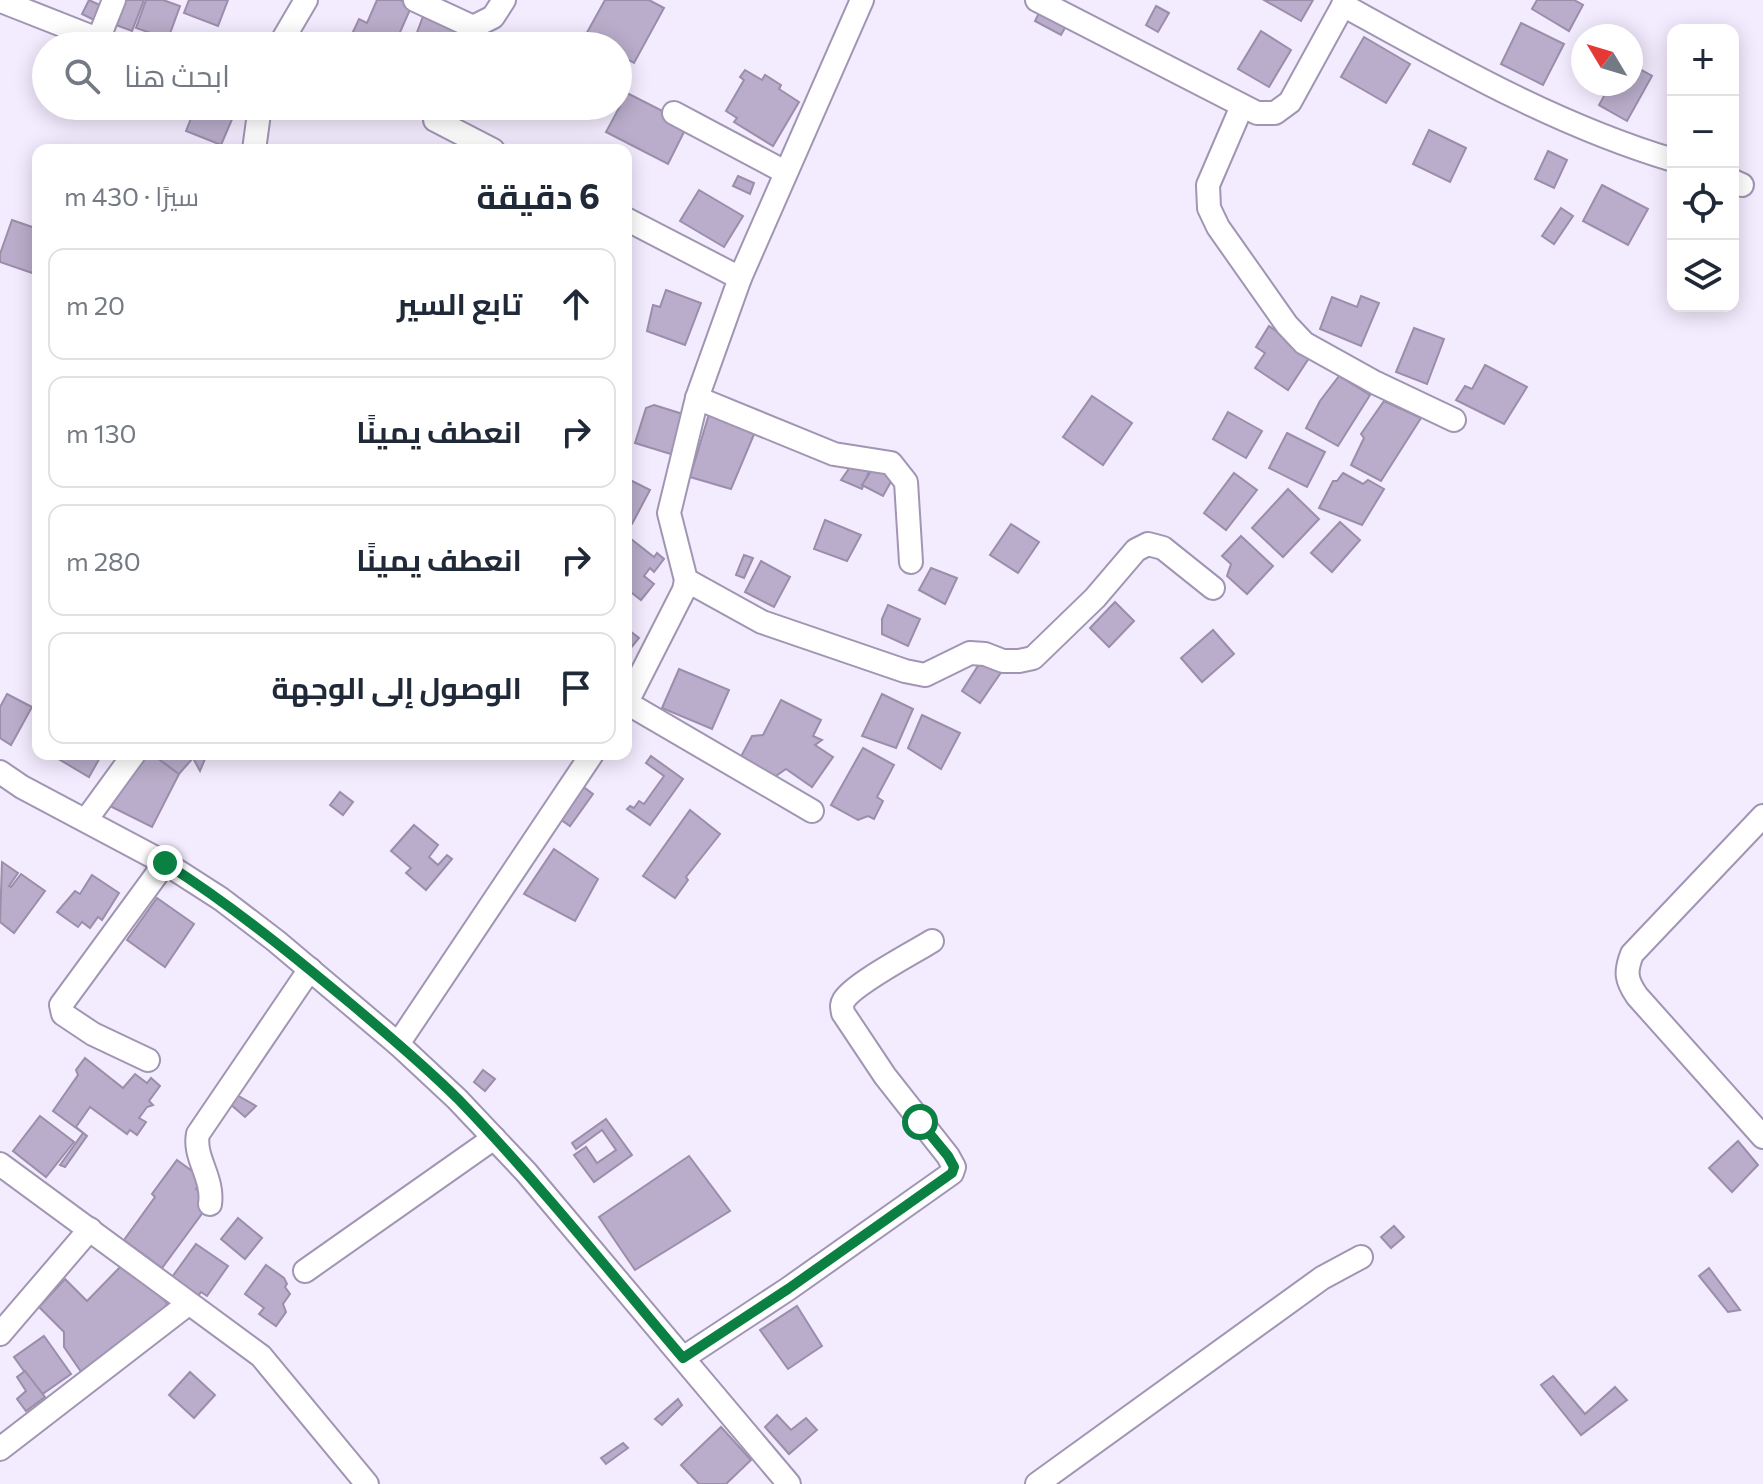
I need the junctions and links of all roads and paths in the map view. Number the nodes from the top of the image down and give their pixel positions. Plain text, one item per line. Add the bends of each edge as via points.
1 (114, 0) edge
2 (306, 0) edge
3 (415, 0) edge
4 (504, 0) edge
5 (862, 0) edge
6 (1037, 0) edge
7 (1, 1) edge
8 (1344, 3) edge
9 (80, 32) edge
10 (100, 32) edge
11 (287, 32) edge
12 (1242, 106) junction
13 (674, 113) dead end
14 (258, 120) edge
15 (435, 120) dead end
16 (255, 144) edge
17 (481, 144) edge
18 (1667, 158) edge
19 (785, 172) junction
20 (632, 222) edge
21 (740, 278) junction
22 (697, 398) junction
23 (1454, 420) dead end
24 (911, 562) dead end
25 (686, 580) junction
26 (1213, 588) dead end
27 (632, 692) edge
28 (632, 706) edge
29 (130, 760) edge
30 (588, 760) edge
31 (0, 772) edge
32 (812, 811) dead end
33 (1763, 816) edge
34 (86, 820) junction
35 (165, 863) junction
36 (932, 941) dead end
37 (310, 969) junction
38 (398, 1044) junction
39 (148, 1060) dead end
40 (1763, 1137) edge
41 (494, 1138) junction
42 (0, 1164) edge
43 (210, 1204) dead end
44 (90, 1229) junction
45 (1361, 1257) dead end
46 (305, 1271) dead end
47 (188, 1304) junction
48 (0, 1334) edge
49 (683, 1358) junction
50 (0, 1449) edge
51 (367, 1484) edge
52 (789, 1484) edge
53 (1037, 1484) edge

1 - 10 street
2 - 11 street
3 - 4 street via 473,27 493,17
5 - 19 street
6 - 12 street
7 - 9 street
8 - 12 street via 1290,102 1275,113
8 - 18 street via 1566,122
12 - 23 street via 1208,185 1209,208 1226,238 1304,343
13 - 19 street
14 - 16 street
15 - 17 street
19 - 21 street
20 - 21 street
21 - 22 street
22 - 24 street via 834,454 891,463 906,482
22 - 25 street via 669,513
25 - 26 street via 762,622 925,675 970,653 1003,661 1033,658 1136,550 1148,544 1163,548
25 - 27 street via 679,604
28 - 32 street
29 - 34 street
30 - 38 street
31 - 34 street
33 - 40 street via 1632,954 1627,968 1627,981 1637,996
34 - 35 street
35 - 37 street
35 - 39 street via 61,1005 63,1014 93,1034
36 - 49 street via 855,990 842,1007 885,1076 948,1156 952,1173
37 - 38 street
37 - 43 street via 198,1134 196,1145 212,1190
38 - 41 street
41 - 46 street
41 - 49 street
42 - 44 street
44 - 47 street
44 - 48 street
45 - 53 street via 1322,1278
47 - 50 street
47 - 51 street via 261,1356
49 - 52 street

